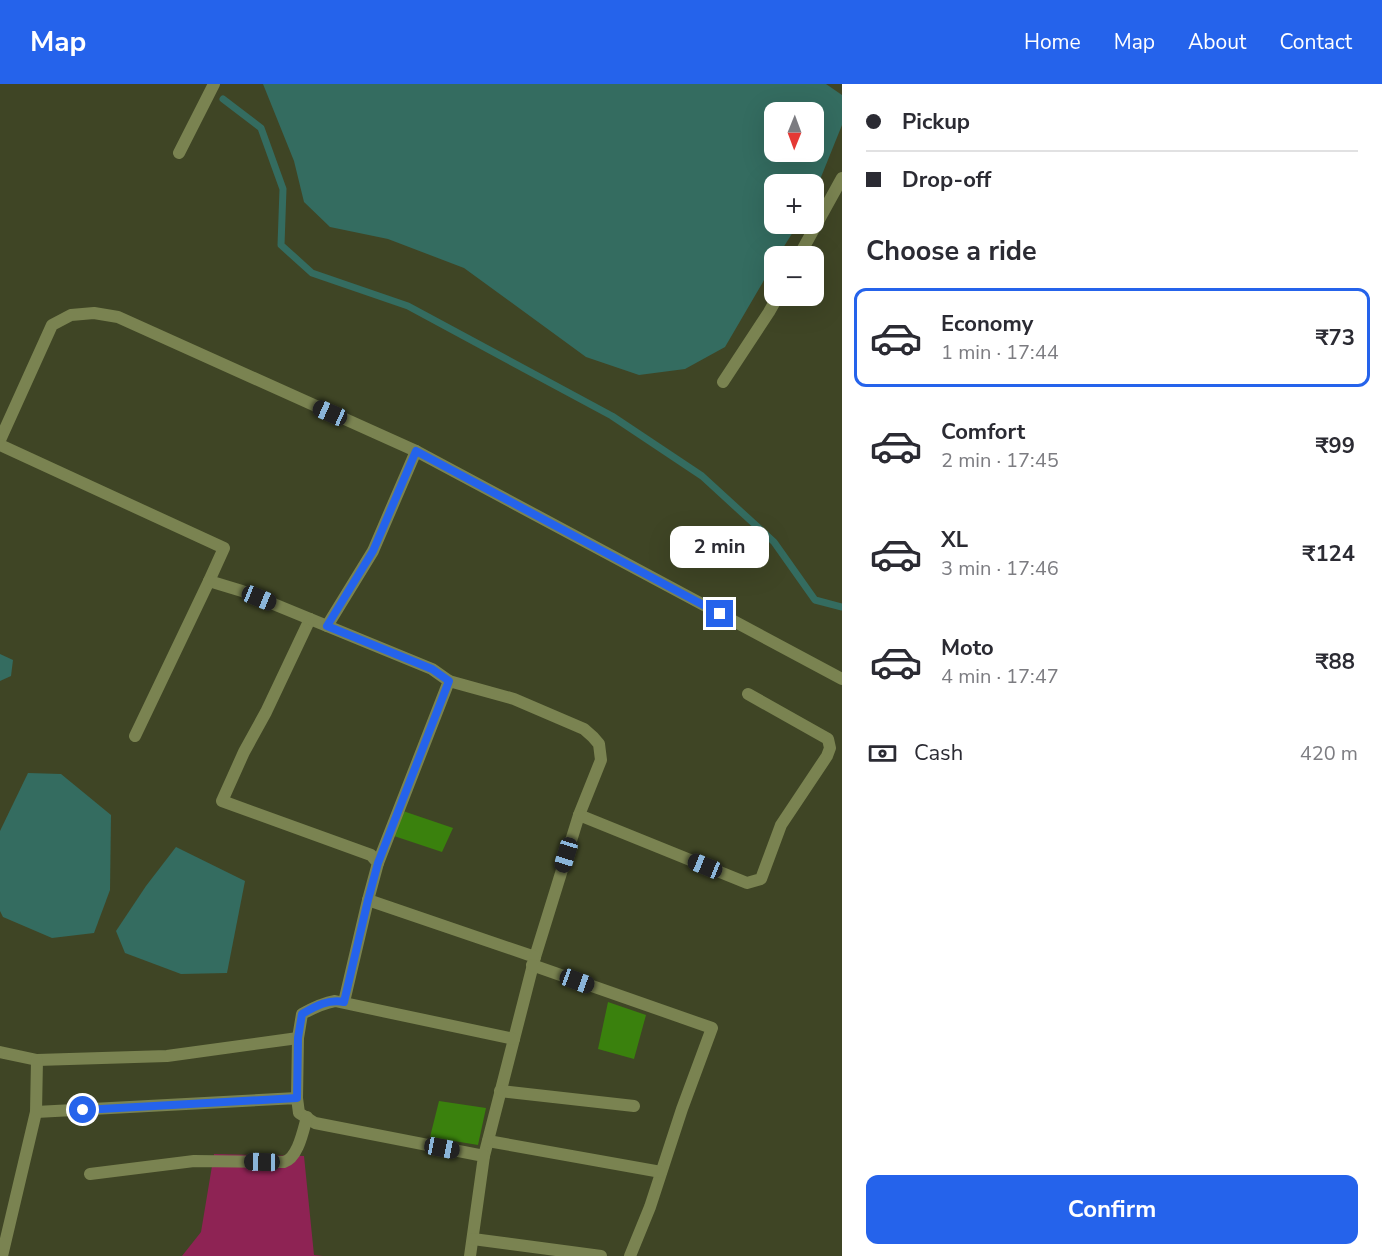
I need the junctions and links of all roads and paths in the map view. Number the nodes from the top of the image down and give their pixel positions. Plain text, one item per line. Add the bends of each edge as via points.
1 (214, 84) edge
2 (179, 153) dead end
3 (842, 178) edge
4 (805, 246) edge
5 (772, 306) edge
6 (723, 382) dead end
7 (0, 440) edge
8 (0, 445) edge
9 (416, 451) junction
10 (209, 581) junction
11 (310, 619) junction
12 (327, 626) junction
13 (842, 679) edge
14 (449, 681) junction
15 (748, 694) dead end
16 (135, 736) dead end
17 (579, 815) junction
18 (378, 863) junction
19 (368, 900) junction
20 (533, 961) junction
21 (344, 1002) junction
22 (298, 1038) junction
23 (513, 1039) junction
24 (0, 1052) edge
25 (37, 1060) junction
26 (500, 1091) junction
27 (297, 1098) junction
28 (634, 1106) dead end
29 (36, 1112) junction
30 (307, 1118) junction
31 (488, 1141) junction
32 (484, 1156) junction
33 (661, 1172) junction
34 (90, 1174) dead end
35 (472, 1239) junction
36 (2, 1256) edge
37 (470, 1256) edge
38 (601, 1256) edge
39 (630, 1256) edge

1 - 2 street
3 - 4 street
5 - 6 street
7 - 9 street via 52,325 71,315 94,313 118,317
8 - 10 street via 224,548
9 - 12 street via 373,551
9 - 13 street
10 - 11 street
10 - 16 street
11 - 12 street
11 - 18 street via 222,801 372,855
12 - 14 street via 432,669
14 - 17 street via 514,699 584,729 593,737 599,744 601,760
14 - 18 street
15 - 17 street via 828,739 830,748 781,825 761,879 747,883
17 - 20 street
18 - 19 street
19 - 20 street
19 - 21 street
20 - 23 street
20 - 33 street via 712,1028
21 - 22 street via 327,1002 302,1014
21 - 23 street
22 - 25 street via 167,1056
22 - 27 street
23 - 26 street
24 - 25 street
25 - 29 street
26 - 28 street
26 - 31 street
27 - 29 street
27 - 30 street via 299,1113
29 - 36 street
30 - 32 street via 315,1123
30 - 34 street via 295,1154 284,1162 194,1161
31 - 32 street
31 - 33 street
32 - 35 street
33 - 39 street
35 - 37 street
35 - 38 street

